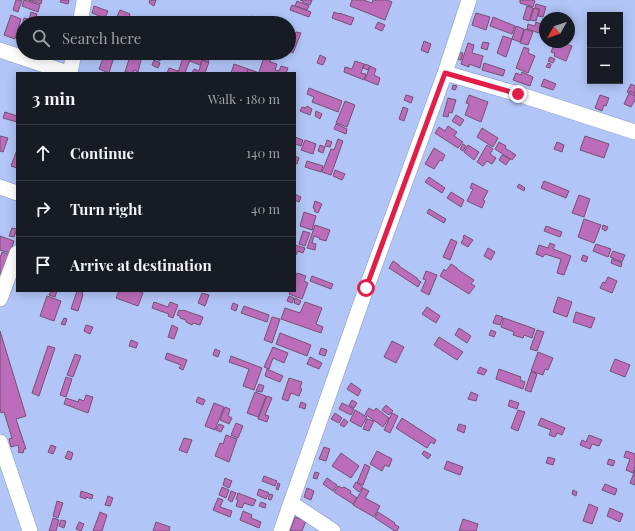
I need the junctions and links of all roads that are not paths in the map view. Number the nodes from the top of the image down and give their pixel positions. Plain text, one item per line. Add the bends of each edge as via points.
1 (469, 0) edge
2 (84, 1) edge
3 (81, 16) edge
4 (0, 50) edge
5 (16, 55) edge
6 (30, 60) edge
7 (72, 60) edge
8 (66, 72) edge
9 (69, 72) edge
10 (445, 73) junction
11 (635, 132) edge
12 (0, 187) edge
13 (16, 193) edge
14 (16, 256) edge
15 (0, 299) edge
16 (0, 442) edge
17 (291, 503) junction
18 (30, 531) edge
19 (281, 531) edge
20 (333, 531) edge

1 - 10 street
2 - 3 street
4 - 5 street
6 - 8 street
7 - 9 street
10 - 11 street
10 - 17 street
12 - 13 street
14 - 15 street
16 - 18 street
17 - 19 street
17 - 20 street

